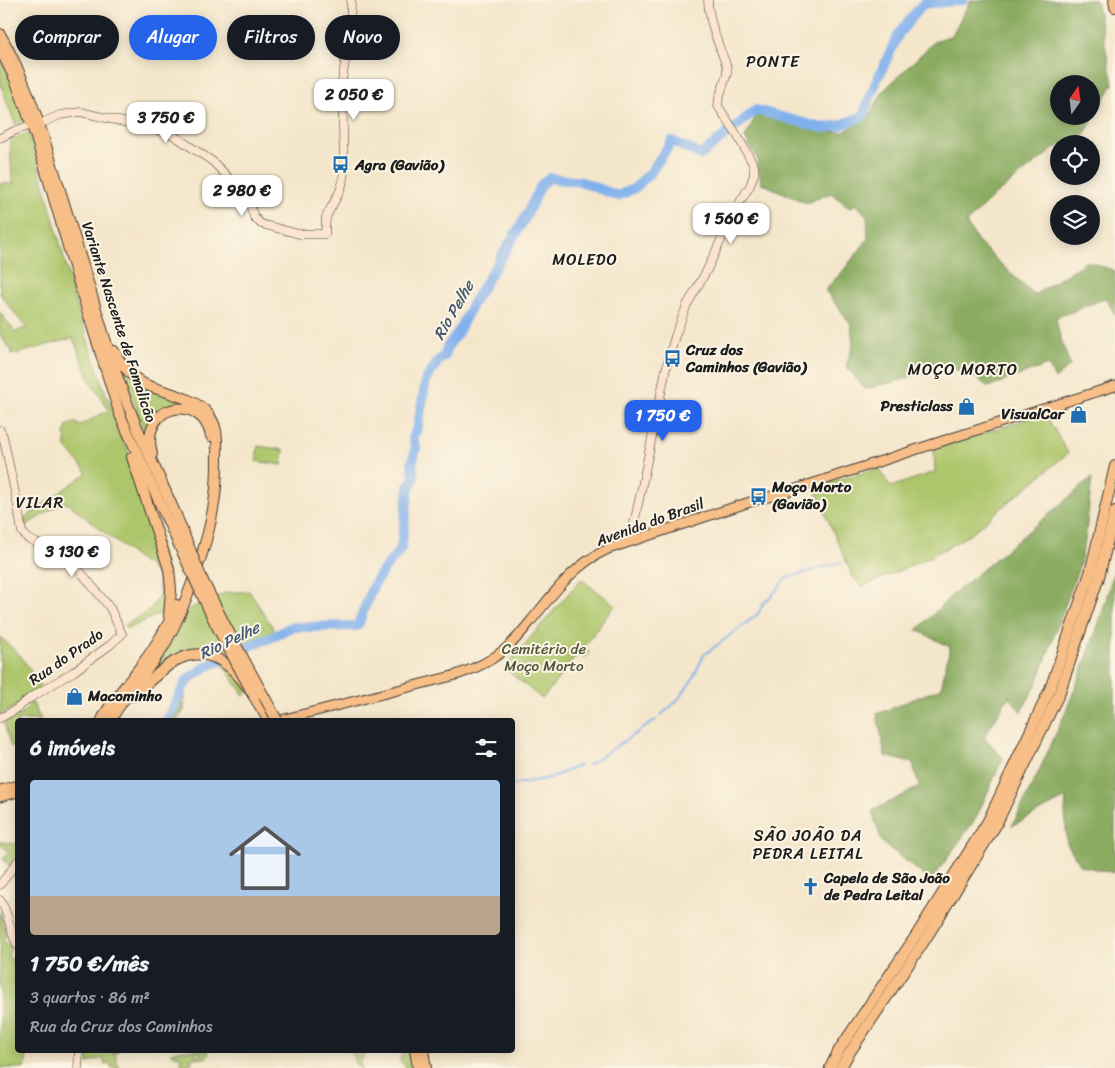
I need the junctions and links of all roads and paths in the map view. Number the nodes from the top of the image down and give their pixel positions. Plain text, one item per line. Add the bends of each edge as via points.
1 (351, 0) edge
2 (708, 0) edge
3 (1114, 0) edge
4 (1115, 7) edge
5 (0, 34) edge
6 (0, 50) edge
7 (44, 122) dead end
8 (26, 127) dead end
9 (0, 138) edge
10 (104, 334) junction
11 (1115, 386) edge
12 (120, 415) junction
13 (0, 430) edge
14 (1115, 466) edge
15 (162, 484) junction
16 (1115, 511) edge
17 (171, 517) junction
18 (636, 520) junction
19 (645, 536) junction
20 (634, 540) junction
21 (189, 583) junction
22 (167, 626) junction
23 (152, 658) junction
24 (254, 696) junction
25 (114, 716) edge
26 (0, 718) edge
27 (103, 718) edge
28 (267, 718) edge
29 (276, 718) edge
30 (289, 718) edge
31 (15, 786) edge
32 (0, 790) edge
33 (15, 793) edge
34 (0, 797) edge
35 (15, 865) edge
36 (0, 886) edge
37 (0, 896) edge
38 (0, 900) edge
39 (15, 940) edge
40 (79, 1053) edge
41 (416, 1053) edge
42 (424, 1053) edge
43 (78, 1068) edge
44 (418, 1068) edge
45 (426, 1068) edge
46 (830, 1068) edge
47 (841, 1068) edge

1 - 7 street via 342,81 344,172 340,191 326,217 325,234 299,234 261,224 254,217 250,204 226,175 185,142 166,132 81,112
2 - 18 street via 712,28 727,67 718,106 754,166 754,174 680,320 666,369
3 - 4 highway
5 - 10 highway, Variante Nascente de Famalicão via 32,102
6 - 12 highway, Variante Nascente de Famalicão via 15,79 35,134
8 - 9 street
10 - 15 highway, Variante Nascente de Famalicão via 133,420
10 - 21 highway via 123,367 136,379 195,403 209,415 215,427 216,495 204,550
11 - 19 main road, Avenida do Brasil
12 - 17 highway, Variante Nascente de Famalicão
12 - 22 highway via 169,569 171,596
13 - 26 street, Rua do Prado via 24,536 76,564 110,608 122,634 73,672
14 - 46 highway via 1090,573 1050,689 988,822
15 - 17 highway, Variante Nascente de Famalicão
15 - 21 highway via 152,452 152,427 167,411 191,410 203,419 210,431 212,459 208,506
16 - 47 highway via 1099,577 1059,694 996,825
17 - 24 highway, Variante Nascente de Famalicão, bridge via 215,623
17 - 29 highway, Variante Nascente de Famalicão, bridge
18 - 19 street
18 - 20 street
19 - 20 main road, Avenida do Brasil
20 - 30 main road, Avenida do Brasil via 597,555 577,568 505,650 485,664 456,675
21 - 22 highway
21 - 23 highway via 176,622
22 - 23 highway
23 - 25 highway
23 - 27 highway via 108,707
24 - 25 highway, bridge via 227,664 220,659 198,655 177,660 162,670
24 - 28 highway, Variante Nascente de Famalicão
31 - 32 main road
33 - 34 main road
35 - 36 street
36 - 37 street
38 - 39 street
40 - 43 street
41 - 44 highway
42 - 45 highway

